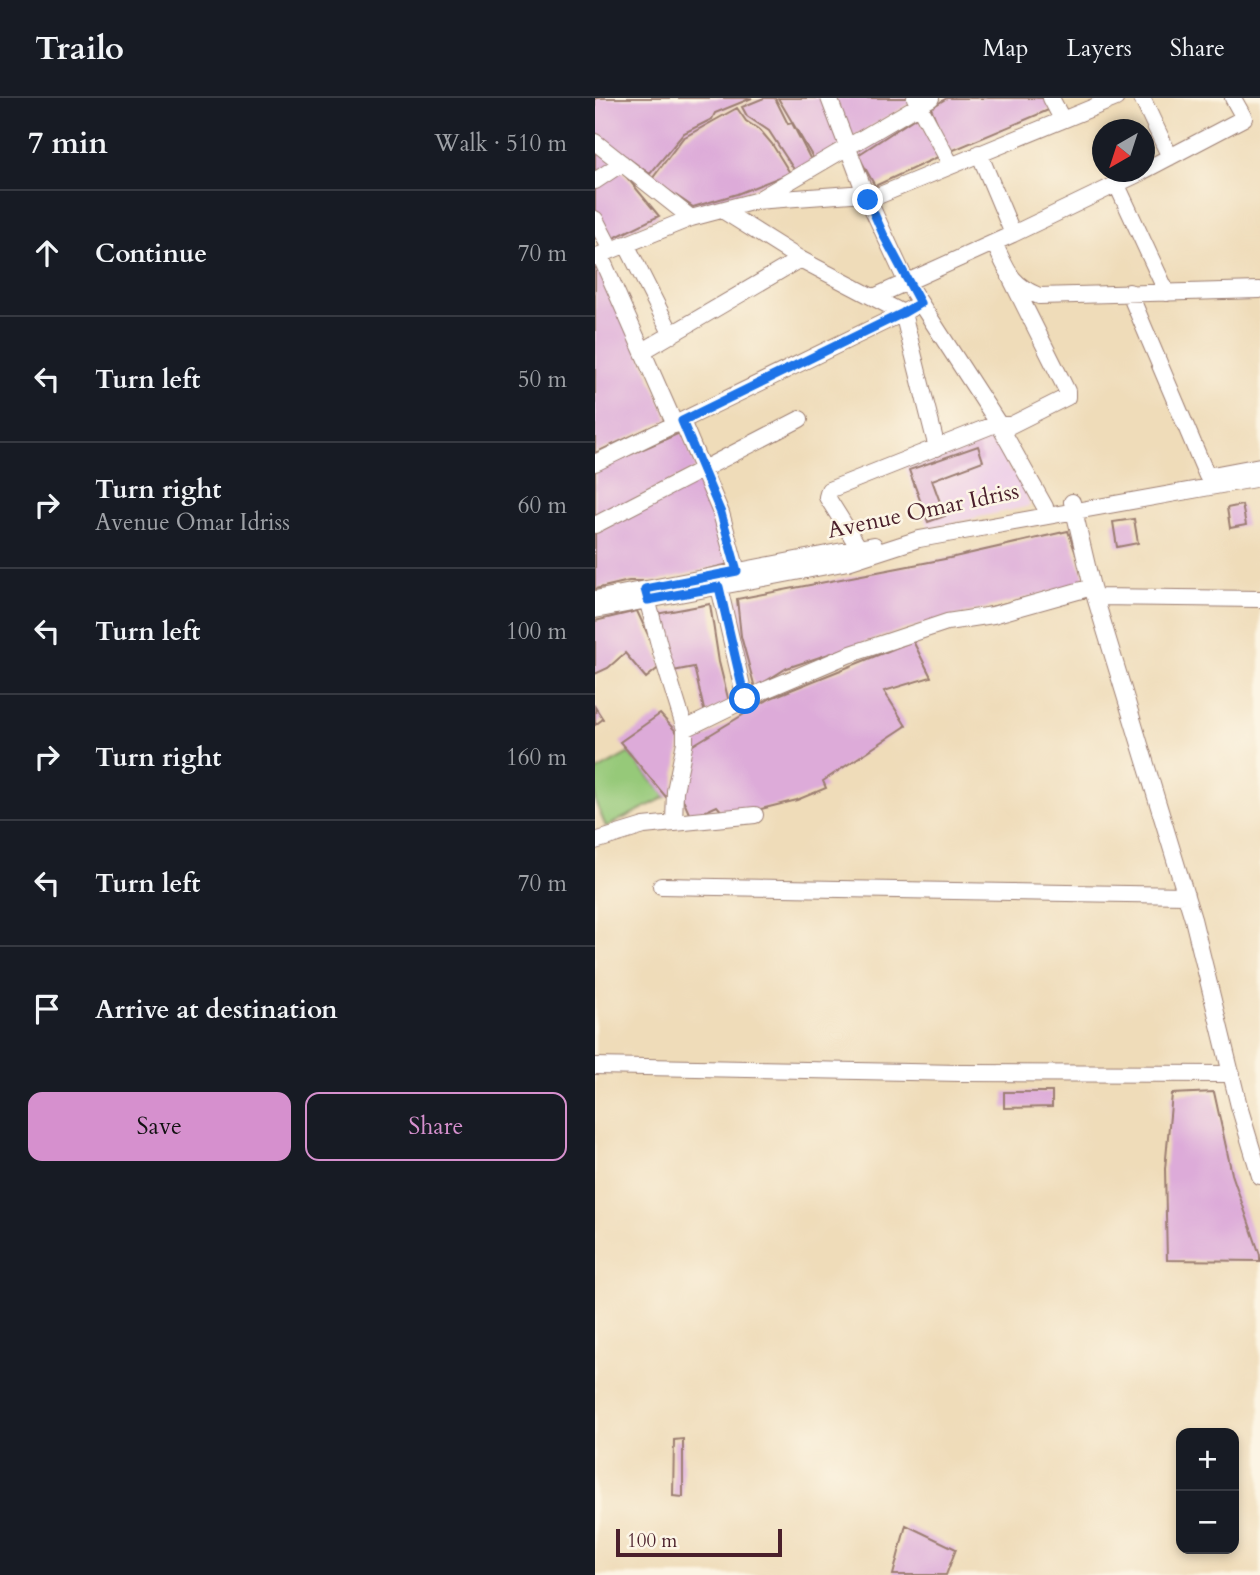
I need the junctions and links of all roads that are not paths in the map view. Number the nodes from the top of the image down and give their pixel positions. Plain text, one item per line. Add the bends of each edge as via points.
1 (829, 98) edge
2 (1051, 98) edge
3 (1116, 98) edge
4 (1142, 98) edge
5 (1233, 98) edge
6 (922, 101) edge
7 (1260, 111) edge
8 (1244, 118) junction
9 (1062, 119) junction
10 (595, 142) edge
11 (848, 148) junction
12 (979, 153) junction
13 (1170, 157) junction
14 (622, 163) junction
15 (951, 165) junction
16 (1155, 165) edge
17 (595, 181) edge
18 (1123, 182) edge
19 (1117, 185) junction
20 (867, 196) junction
21 (755, 201) junction
22 (722, 210) junction
23 (691, 218) junction
24 (595, 219) edge
25 (1013, 234) junction
26 (994, 243) junction
27 (608, 251) edge
28 (800, 259) junction
29 (1010, 277) junction
30 (906, 281) junction
31 (1260, 290) edge
32 (1129, 292) junction
33 (1167, 293) junction
34 (874, 297) junction
35 (920, 303) junction
36 (903, 313) junction
37 (672, 335) junction
38 (643, 351) junction
39 (800, 419) dead end
40 (678, 423) junction
41 (997, 423) junction
42 (937, 449) junction
43 (595, 463) edge
44 (1260, 466) edge
45 (703, 470) junction
46 (1207, 476) junction
47 (1260, 478) edge
48 (1045, 507) junction
49 (1074, 507) junction
50 (595, 525) edge
51 (859, 548) junction
52 (737, 571) junction
53 (719, 587) junction
54 (1094, 592) junction
55 (646, 594) junction
56 (595, 598) edge
57 (1260, 599) edge
58 (595, 610) edge
59 (745, 699) junction
60 (685, 729) junction
61 (755, 815) dead end
62 (674, 823) junction
63 (595, 841) edge
64 (661, 886) dead end
65 (1186, 895) junction
66 (595, 1066) edge
67 (1232, 1074) junction
68 (1260, 1176) edge

1 - 11 street
2 - 9 street
3 - 9 street
4 - 13 street
5 - 8 street
6 - 11 street
6 - 15 street
7 - 8 street
8 - 13 street
9 - 12 street
10 - 14 street
11 - 20 street
11 - 21 street
12 - 15 street
12 - 25 street
13 - 16 street
14 - 17 street
14 - 23 street
15 - 20 street
18 - 19 street
19 - 25 street
19 - 33 street
20 - 21 street
20 - 30 street
21 - 22 street
22 - 23 street
22 - 28 street
23 - 27 street
24 - 27 street
25 - 26 street
26 - 29 street
26 - 30 street
27 - 37 street
27 - 38 street
28 - 34 street
28 - 37 street
29 - 32 street via 1023,290 1039,296
29 - 41 street via 1068,393 1009,426
30 - 34 street
30 - 35 street
31 - 33 street
32 - 33 street
32 - 46 street
34 - 36 street
35 - 36 street
35 - 41 street
36 - 40 street
36 - 42 street
37 - 38 street
38 - 40 street
39 - 45 street
40 - 43 street
40 - 45 street
41 - 42 street
41 - 48 street
42 - 51 street via 827,491
44 - 46 street, Avenue Omar Idriss
45 - 50 street
45 - 52 street
46 - 49 street, Avenue Omar Idriss
47 - 49 street
48 - 49 street, Avenue Omar Idriss
48 - 51 street, Avenue Omar Idriss
49 - 53 street via 919,539 848,562
49 - 54 street
51 - 52 street, Avenue Omar Idriss
52 - 55 street, Avenue Omar Idriss
53 - 55 street
53 - 59 street
54 - 57 street
54 - 59 street via 947,622 819,666
54 - 65 street
55 - 56 street, Avenue Omar Idriss
55 - 58 street
55 - 60 street
59 - 60 street
60 - 62 street
61 - 62 street
62 - 63 street via 643,826
64 - 65 street
65 - 67 street
66 - 67 street
67 - 68 street

